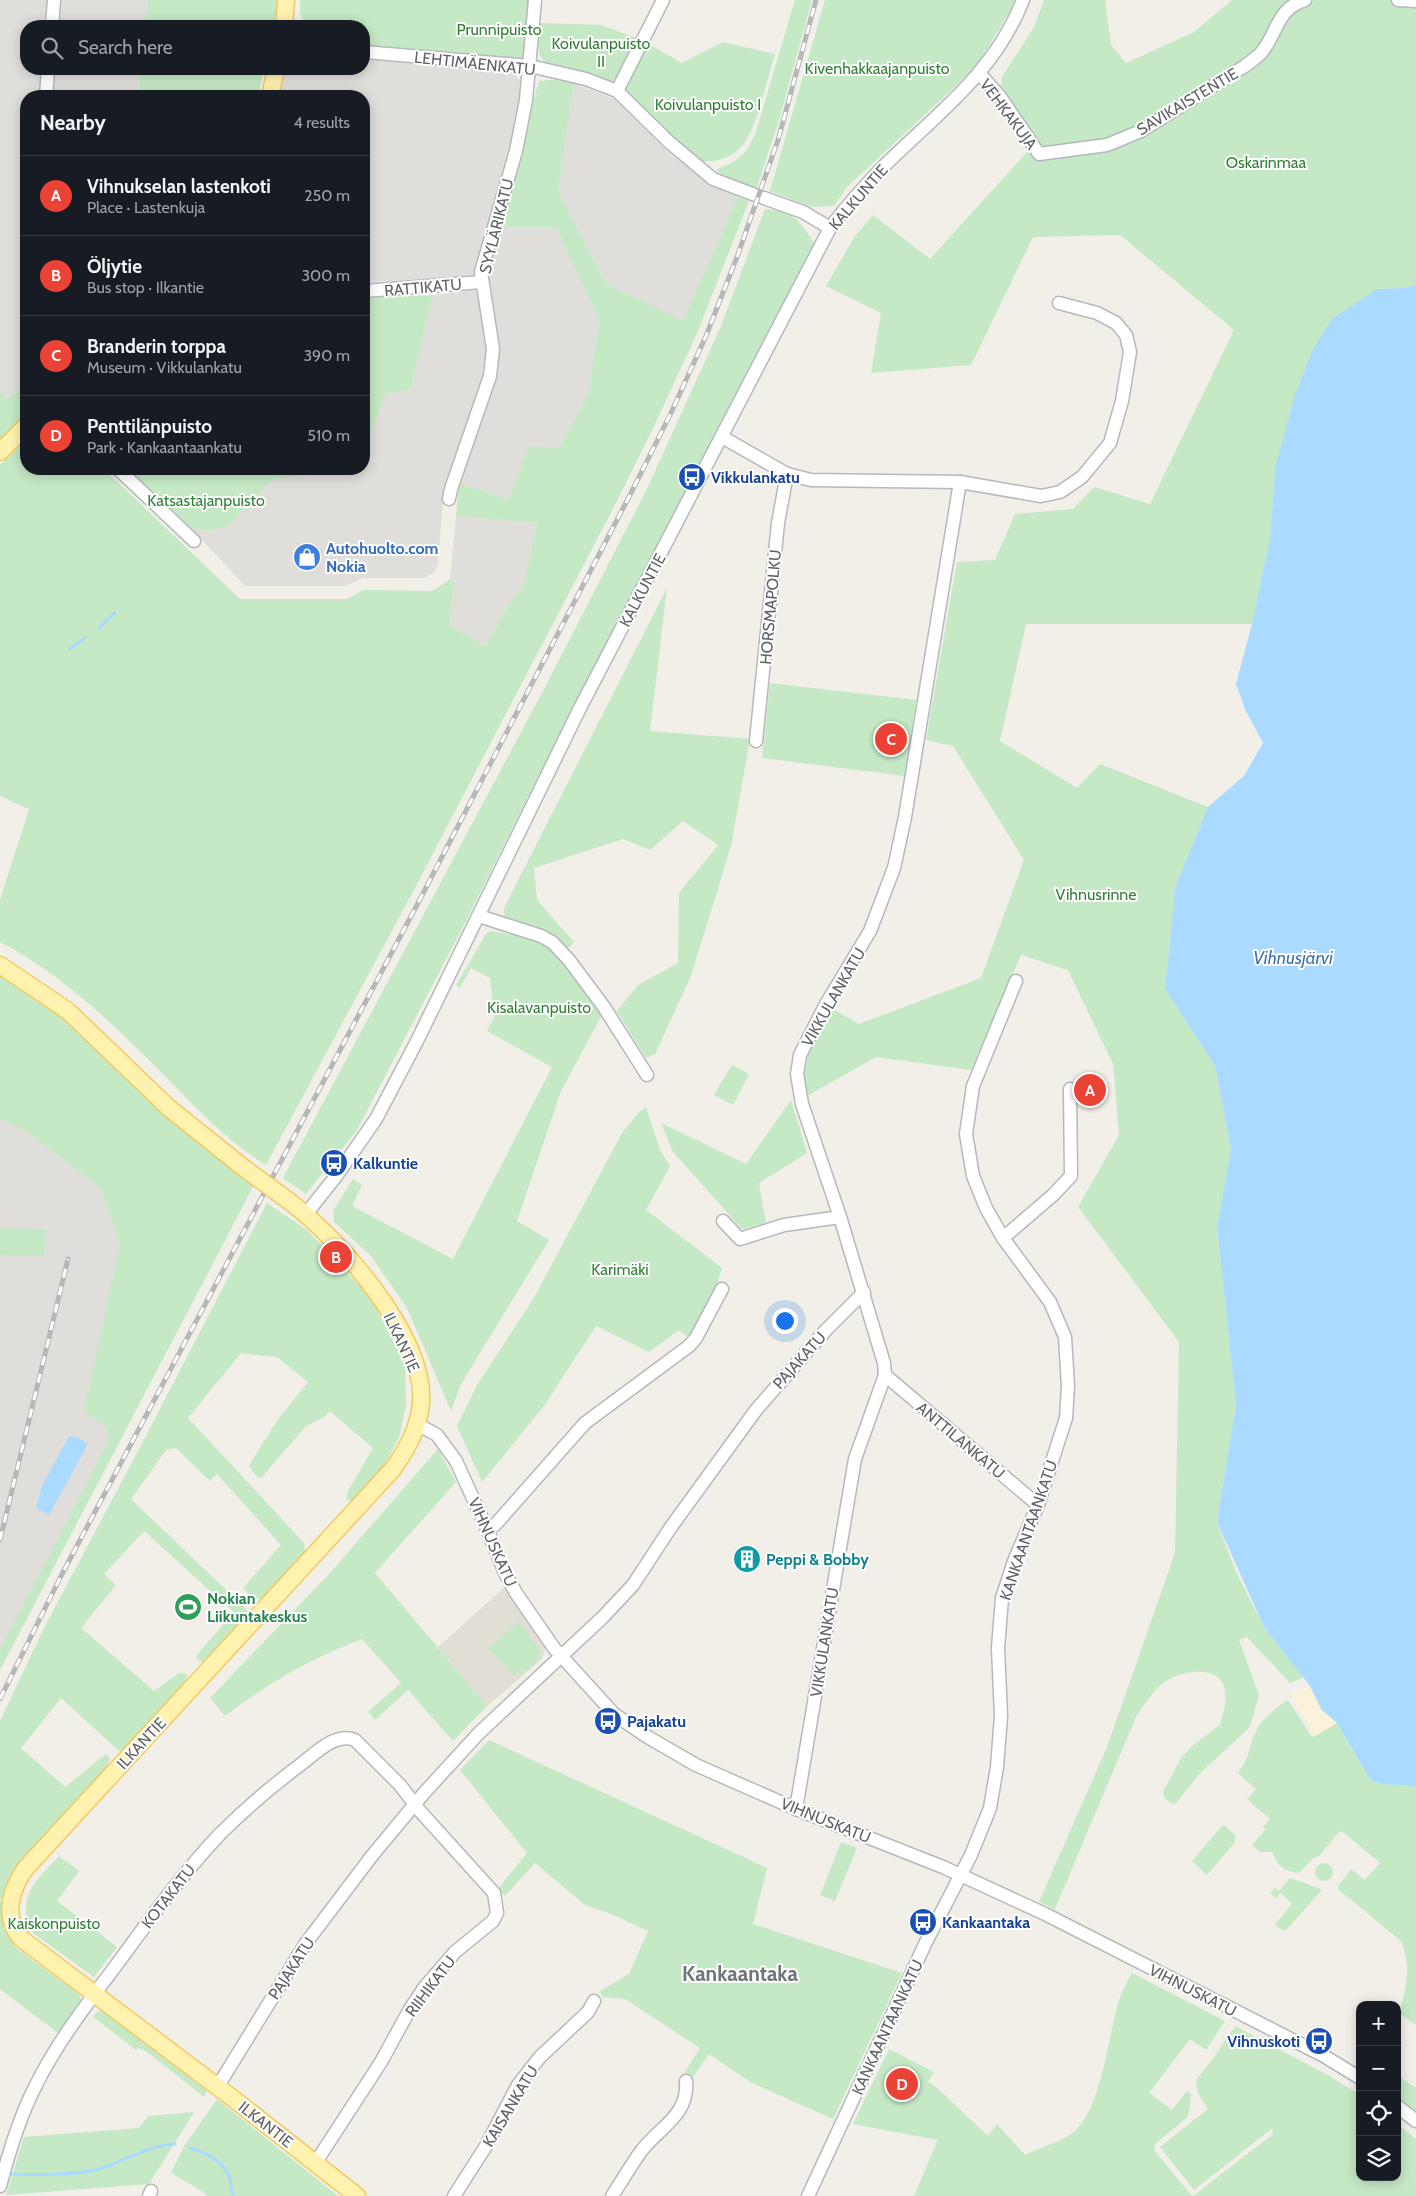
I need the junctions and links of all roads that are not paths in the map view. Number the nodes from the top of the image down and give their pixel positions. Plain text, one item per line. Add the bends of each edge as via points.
1 (54, 0) edge
2 (286, 0) edge
3 (535, 0) edge
4 (663, 0) edge
5 (1023, 0) edge
6 (1304, 0) edge
7 (1398, 0) edge
8 (1416, 2) edge
9 (52, 20) edge
10 (284, 20) edge
11 (370, 53) edge
12 (530, 66) junction
13 (980, 74) junction
14 (48, 75) edge
15 (275, 75) edge
16 (46, 90) edge
17 (271, 90) edge
18 (617, 91) junction
19 (1039, 154) joint
20 (830, 228) junction
21 (482, 282) junction
22 (370, 291) edge
23 (1058, 303) dead end
24 (20, 432) edge
25 (722, 437) junction
26 (0, 452) edge
27 (787, 474) junction
28 (124, 475) edge
29 (960, 482) junction
30 (449, 499) dead end
31 (194, 541) dead end
32 (756, 741) dead end
33 (479, 916) junction
34 (0, 965) edge
35 (1016, 980) dead end
36 (646, 1074) dead end
37 (1070, 1089) dead end
38 (306, 1214) junction
39 (840, 1217) junction
40 (724, 1221) dead end
41 (1004, 1238) junction
42 (722, 1289) dead end
43 (864, 1292) junction
44 (884, 1374) junction
45 (417, 1424) junction
46 (1038, 1505) junction
47 (487, 1529) junction
48 (561, 1656) junction
49 (415, 1804) junction
50 (796, 1809) junction
51 (960, 1874) junction
52 (94, 1995) junction
53 (594, 2001) dead end
54 (1356, 2076) edge
55 (686, 2081) dead end
56 (218, 2086) junction
57 (1401, 2109) edge
58 (1416, 2121) edge
59 (316, 2162) junction
60 (0, 2186) edge
61 (357, 2196) edge
62 (454, 2196) edge
63 (612, 2196) edge
64 (808, 2196) edge

1 - 9 street
2 - 10 main road
3 - 12 street, SYYLÄRIKATU
4 - 18 street
5 - 13 street, KALKUNTIE via 1005,39
6 - 19 street, SAVIKAISTENTIE via 1285,10 1261,53 1245,66 1141,131 1107,145
7 - 8 street
11 - 12 street, LEHTIMÄENKATU
12 - 18 street, LEHTIMÄENKATU via 586,79
12 - 21 street, SYYLÄRIKATU via 516,151 481,272
13 - 19 street, VEHKAKUJA via 1001,98
13 - 20 street, KALKUNTIE via 866,185
14 - 16 street
15 - 17 main road
18 - 20 street, LEHTIMÄENKATU via 713,179 803,212
20 - 25 street, KALKUNTIE
21 - 22 street, RATTIKATU
21 - 30 street, SYYLÄRIKATU via 493,349 492,363 486,392
23 - 29 street via 1097,313 1116,323 1126,335 1130,352 1122,401 1110,442 1082,476 1060,492 1041,496
24 - 26 main road
25 - 27 street
25 - 33 street, KALKUNTIE via 579,710
27 - 29 street via 811,480
27 - 32 street, HORSMAPOLKU via 778,523
28 - 31 street
29 - 39 street, VIKKULANKATU via 894,868 870,932 811,1031 797,1065 802,1104
33 - 36 street via 552,942 604,1007
33 - 38 street, KALKUNTIE via 376,1119
34 - 38 main road, ILKANTIE, bridge via 68,1011 169,1108
35 - 41 street, KANKAANTAANKATU via 973,1086 966,1134 973,1176 986,1208
37 - 41 street via 1071,1176
38 - 45 main road, ILKANTIE via 360,1270 399,1327 419,1379 421,1402
39 - 40 street via 784,1225 740,1239
39 - 43 street, VIKKULANKATU
41 - 46 street, KANKAANTAANKATU via 1050,1302 1065,1337 1066,1418
42 - 47 street via 689,1346 585,1423 495,1525
43 - 44 street, VIKKULANKATU via 884,1363
43 - 48 street, PAJAKATU via 756,1410 670,1527 633,1585
44 - 46 street, ANTTILANKATU
44 - 50 street, VIKKULANKATU via 855,1458
45 - 47 street, VIHNUSKATU via 437,1435 447,1447
45 - 52 main road, ILKANTIE via 393,1469 18,1880 10,1896 16,1933
46 - 51 street, KANKAANTAANKATU via 1002,1598 998,1648 1001,1716 997,1767 990,1808 972,1855
47 - 48 street, VIHNUSKATU via 516,1593
48 - 49 street, PAJAKATU via 479,1733
48 - 50 street, VIHNUSKATU via 614,1714 657,1743 696,1765
49 - 52 street, KOTAKATU via 355,1740 338,1738 280,1781 221,1834 172,1890
49 - 56 street, PAJAKATU via 306,1943
49 - 59 street, RIIHIKATU via 494,1893 497,1913 493,1921 455,1952 424,1988
50 - 51 street, VIHNUSKATU
51 - 54 street, VIHNUSKATU via 1324,2056
51 - 64 street, KANKAANTAANKATU
52 - 56 main road, ILKANTIE
52 - 60 street, KOTAKATU via 54,2052 35,2086 9,2151
53 - 62 street, KAISANKATU via 588,2012 540,2057 518,2085 486,2146
55 - 63 street via 685,2101 680,2111 642,2150
56 - 59 main road, ILKANTIE
57 - 58 street
59 - 61 main road, ILKANTIE

